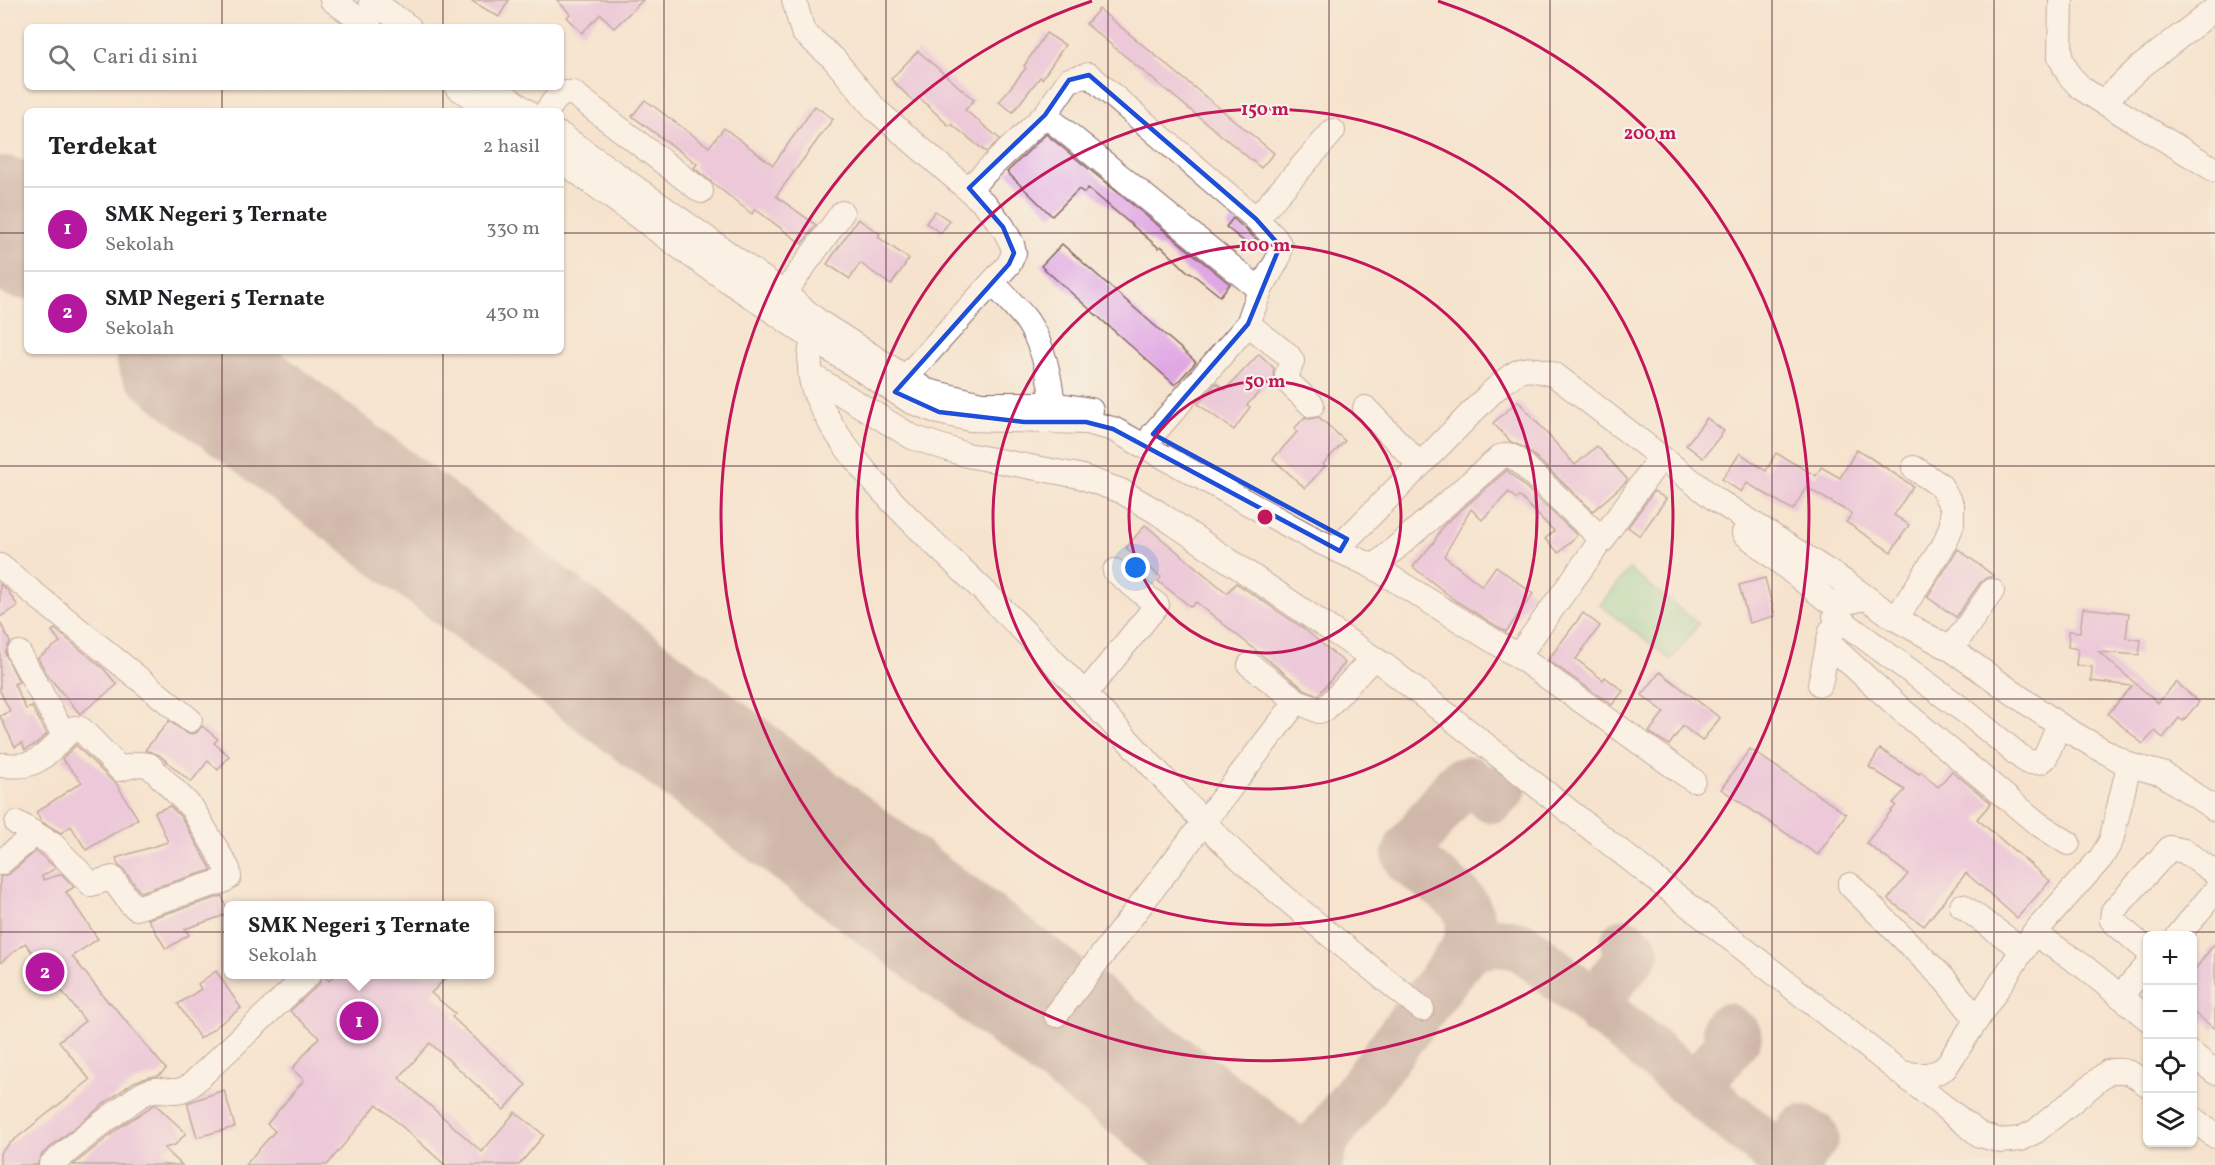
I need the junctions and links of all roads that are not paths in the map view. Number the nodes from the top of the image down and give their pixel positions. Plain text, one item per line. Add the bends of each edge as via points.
1 (332, 0) edge
2 (371, 0) edge
3 (794, 0) edge
4 (2061, 0) edge
5 (2215, 9) edge
6 (366, 24) edge
7 (405, 24) edge
8 (461, 90) edge
9 (497, 90) edge
10 (2103, 102) junction
11 (488, 108) edge
12 (522, 108) edge
13 (548, 108) edge
14 (1045, 115) junction
15 (1333, 131) dead end
16 (564, 137) edge
17 (564, 162) edge
18 (2215, 170) edge
19 (969, 188) junction
20 (702, 191) dead end
21 (842, 213) dead end
22 (1256, 219) junction
23 (993, 283) junction
24 (1260, 290) junction
25 (778, 302) junction
26 (1248, 324) junction
27 (816, 330) junction
28 (811, 375) junction
29 (901, 384) junction
30 (1312, 405) dead end
31 (1365, 408) dead end
32 (1054, 413) junction
33 (1152, 434) junction
34 (1419, 464) junction
35 (1654, 467) junction
36 (1914, 468) dead end
37 (1603, 540) junction
38 (1348, 547) junction
39 (0, 566) edge
40 (1374, 567) junction
41 (1115, 571) dead end
42 (1992, 591) dead end
43 (1866, 598) junction
44 (1836, 610) junction
45 (1896, 619) junction
46 (1828, 643) junction
47 (1951, 649) junction
48 (19, 653) dead end
49 (1518, 656) junction
50 (1373, 658) junction
51 (1250, 665) dead end
52 (1820, 684) dead end
53 (1085, 694) junction
54 (1297, 701) junction
55 (190, 720) dead end
56 (2060, 725) junction
57 (64, 735) junction
58 (0, 765) edge
59 (2129, 765) junction
60 (1694, 780) dead end
61 (2215, 809) edge
62 (1203, 821) junction
63 (2068, 843) dead end
64 (0, 863) edge
65 (2215, 873) edge
66 (1850, 885) dead end
67 (2215, 891) edge
68 (1962, 906) dead end
69 (2182, 931) edge
70 (2029, 942) junction
71 (2143, 947) edge
72 (2143, 971) edge
73 (305, 979) edge
74 (2120, 996) junction
75 (1422, 1009) dead end
76 (2143, 1014) edge
77 (1056, 1015) dead end
78 (1977, 1019) junction
79 (2197, 1057) edge
80 (2215, 1072) edge
81 (1901, 1073) junction
82 (2143, 1082) edge
83 (2197, 1121) edge
84 (2215, 1136) edge
85 (51, 1165) edge

1 - 6 street
2 - 7 street
3 - 19 street via 803,32 834,59 876,110
4 - 10 street via 2059,42 2063,66 2081,87
5 - 10 street
8 - 11 street
9 - 12 street
10 - 18 street
13 - 20 street via 560,94 573,93
14 - 19 street
14 - 22 street via 1069,80 1089,75
14 - 24 street
15 - 22 street
16 - 25 street
17 - 25 street via 695,258
19 - 23 street via 998,219 1012,243 1014,253 1009,264
21 - 25 street
22 - 24 street via 1280,246 1278,258
23 - 29 street
23 - 32 street via 1027,321 1039,342
24 - 26 street
25 - 27 street
26 - 30 street via 1288,355 1292,361 1288,382
26 - 33 street
27 - 28 street
27 - 29 street
28 - 50 street via 912,437 967,455 1079,476 1121,491
28 - 53 street via 815,393 834,427 881,488
29 - 32 street via 910,400 970,419
31 - 34 street
32 - 33 street via 1104,412
32 - 38 street via 1113,429
33 - 38 street via 1323,528
34 - 38 street
34 - 43 street via 1515,372 1535,369 1555,375 1715,499
35 - 37 street
35 - 38 street via 1552,385 1525,382 1499,400
35 - 44 street via 1749,536
36 - 45 street via 1940,485 1952,506 1952,524 1945,543
37 - 40 street via 1532,472 1508,455 1500,457
37 - 49 street
38 - 40 street
39 - 55 street
40 - 49 street
41 - 53 street via 1157,605
42 - 47 street
43 - 44 street
43 - 45 street
44 - 46 street
44 - 56 street via 2027,762 2045,758
45 - 47 street
46 - 52 street
46 - 63 street via 2037,823
47 - 56 street
48 - 57 street
49 - 60 street
50 - 54 street via 1325,709 1319,711
50 - 81 street
51 - 54 street
53 - 62 street
54 - 62 street
56 - 59 street
57 - 58 street via 33,762
57 - 64 street via 74,728 81,729 120,769 150,765 192,808 229,877 135,908 112,878 91,884 59,850 26,829
59 - 61 street via 2163,774
59 - 70 street via 2111,841
62 - 75 street via 1244,861
62 - 77 street
65 - 71 street via 2184,851 2170,848 2112,911 2112,920
66 - 78 street via 1945,980
67 - 69 street
68 - 70 street
70 - 74 street via 2083,966
70 - 78 street
72 - 74 street
73 - 85 street via 191,1085 175,1092 145,1092
74 - 76 street
78 - 81 street via 1945,1068 1925,1076
79 - 80 street
81 - 82 street via 1980,1136 2001,1141 2021,1139 2036,1131 2108,1072 2120,1069
83 - 84 street

